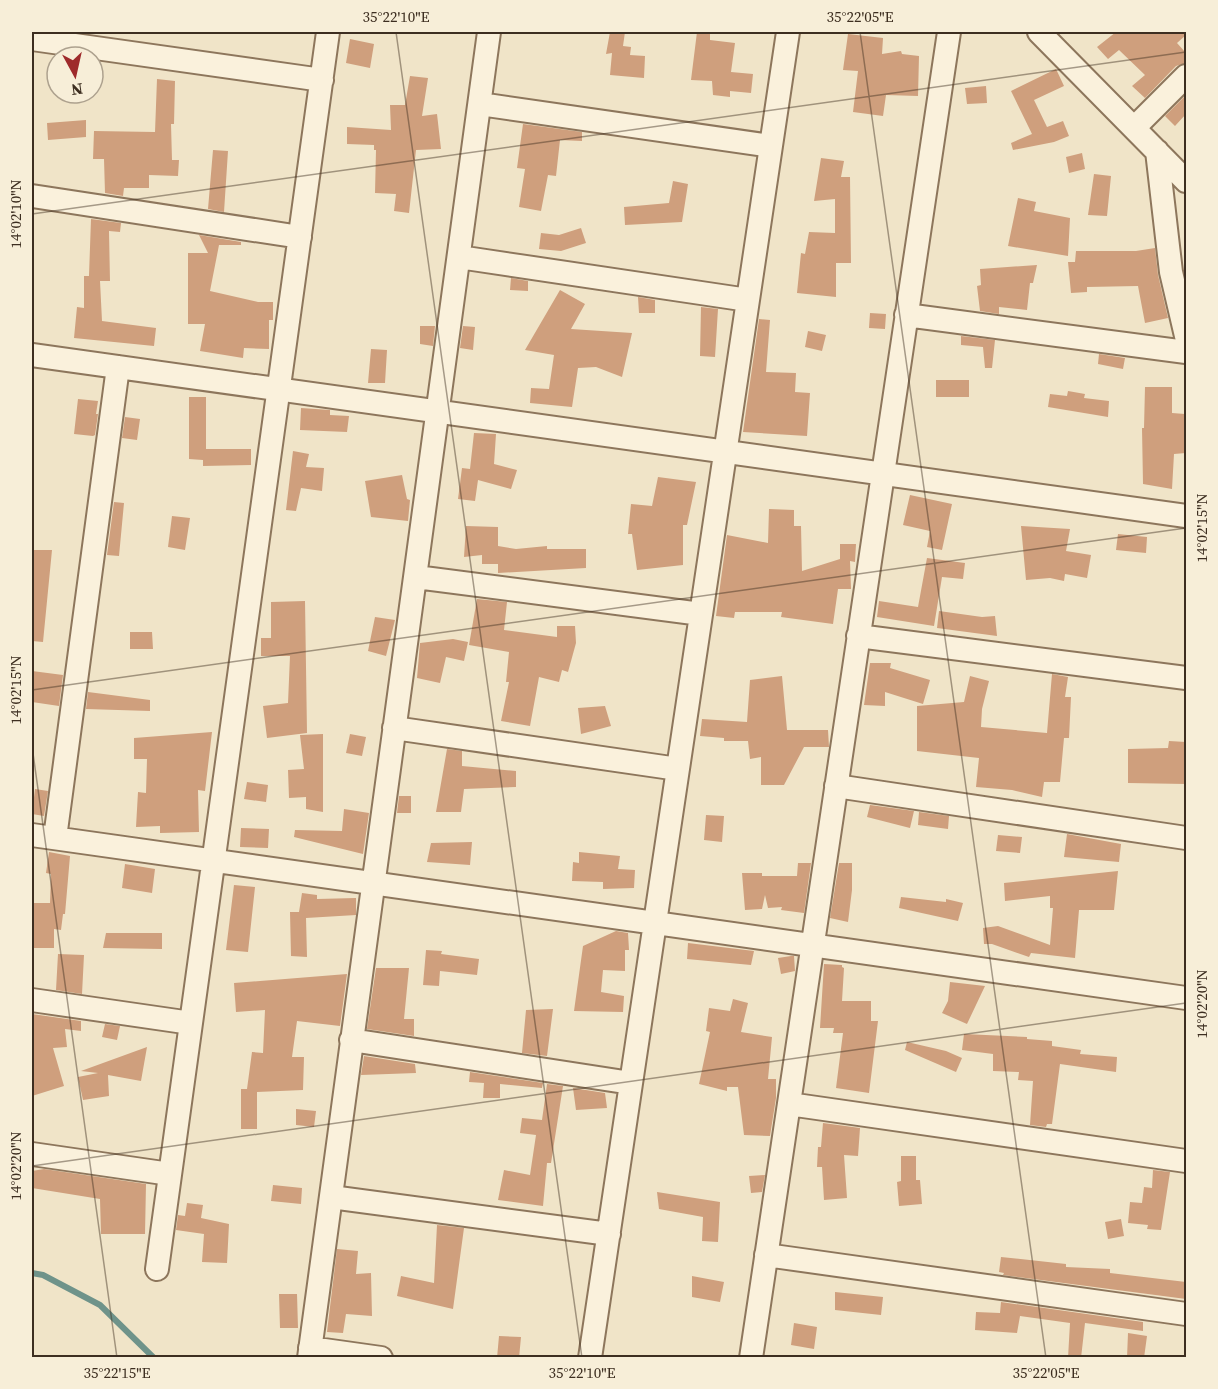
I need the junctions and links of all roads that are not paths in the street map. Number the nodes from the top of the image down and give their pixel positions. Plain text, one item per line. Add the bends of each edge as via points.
1 (328, 32) edge
2 (489, 32) edge
3 (788, 32) edge
4 (949, 32) edge
5 (1039, 32) edge
6 (32, 39) edge
7 (1186, 76) edge
8 (322, 80) junction
9 (480, 104) junction
10 (1134, 128) junction
11 (771, 146) junction
12 (1157, 151) junction
13 (1186, 181) edge
14 (32, 196) edge
15 (300, 237) junction
16 (459, 256) junction
17 (748, 300) junction
18 (906, 315) junction
19 (1186, 336) edge
20 (1186, 352) edge
21 (32, 355) edge
22 (118, 367) junction
23 (279, 389) junction
24 (439, 412) junction
25 (725, 452) junction
26 (882, 474) junction
27 (1186, 516) edge
28 (416, 577) junction
29 (701, 614) junction
30 (858, 636) junction
31 (1186, 678) edge
32 (394, 728) junction
33 (678, 769) junction
34 (836, 786) junction
35 (32, 835) edge
36 (55, 838) junction
37 (1186, 838) edge
38 (213, 861) junction
39 (373, 883) junction
40 (655, 923) junction
41 (812, 945) junction
42 (1186, 998) edge
43 (32, 1000) edge
44 (191, 1023) junction
45 (351, 1040) junction
46 (631, 1083) junction
47 (789, 1104) junction
48 (32, 1154) edge
49 (1186, 1161) edge
50 (170, 1174) junction
51 (331, 1197) junction
52 (609, 1234) junction
53 (766, 1255) junction
54 (157, 1269) dead end
55 (1186, 1314) edge
56 (310, 1353) edge
57 (381, 1358) edge
58 (590, 1358) edge
59 (751, 1358) edge

1 - 8 street
2 - 9 street
3 - 11 street
4 - 18 street
5 - 10 street
6 - 8 street
7 - 10 street
8 - 15 street
9 - 11 street
9 - 16 street
10 - 12 street
11 - 17 street
12 - 13 street
12 - 19 street via 1171,272
14 - 15 street
15 - 23 street
16 - 17 street
16 - 24 street
17 - 25 street
18 - 20 street
18 - 26 street
21 - 22 street
22 - 23 street
22 - 36 street
23 - 24 street
23 - 38 street
24 - 25 street
24 - 28 street
25 - 26 street
25 - 29 street
26 - 27 street
26 - 30 street
28 - 29 street
28 - 32 street
29 - 33 street
30 - 31 street
30 - 34 street
32 - 33 street
32 - 39 street
33 - 40 street
34 - 37 street
34 - 41 street
35 - 36 street
36 - 38 street
38 - 39 street
38 - 44 street
39 - 40 street
39 - 45 street
40 - 41 street
40 - 46 street
41 - 42 street
41 - 47 street
43 - 44 street
44 - 50 street
45 - 46 street
45 - 51 street
46 - 52 street
47 - 49 street
47 - 53 street
48 - 50 street
50 - 54 street
51 - 52 street
51 - 56 street
52 - 58 street
53 - 55 street
53 - 59 street
56 - 57 street

